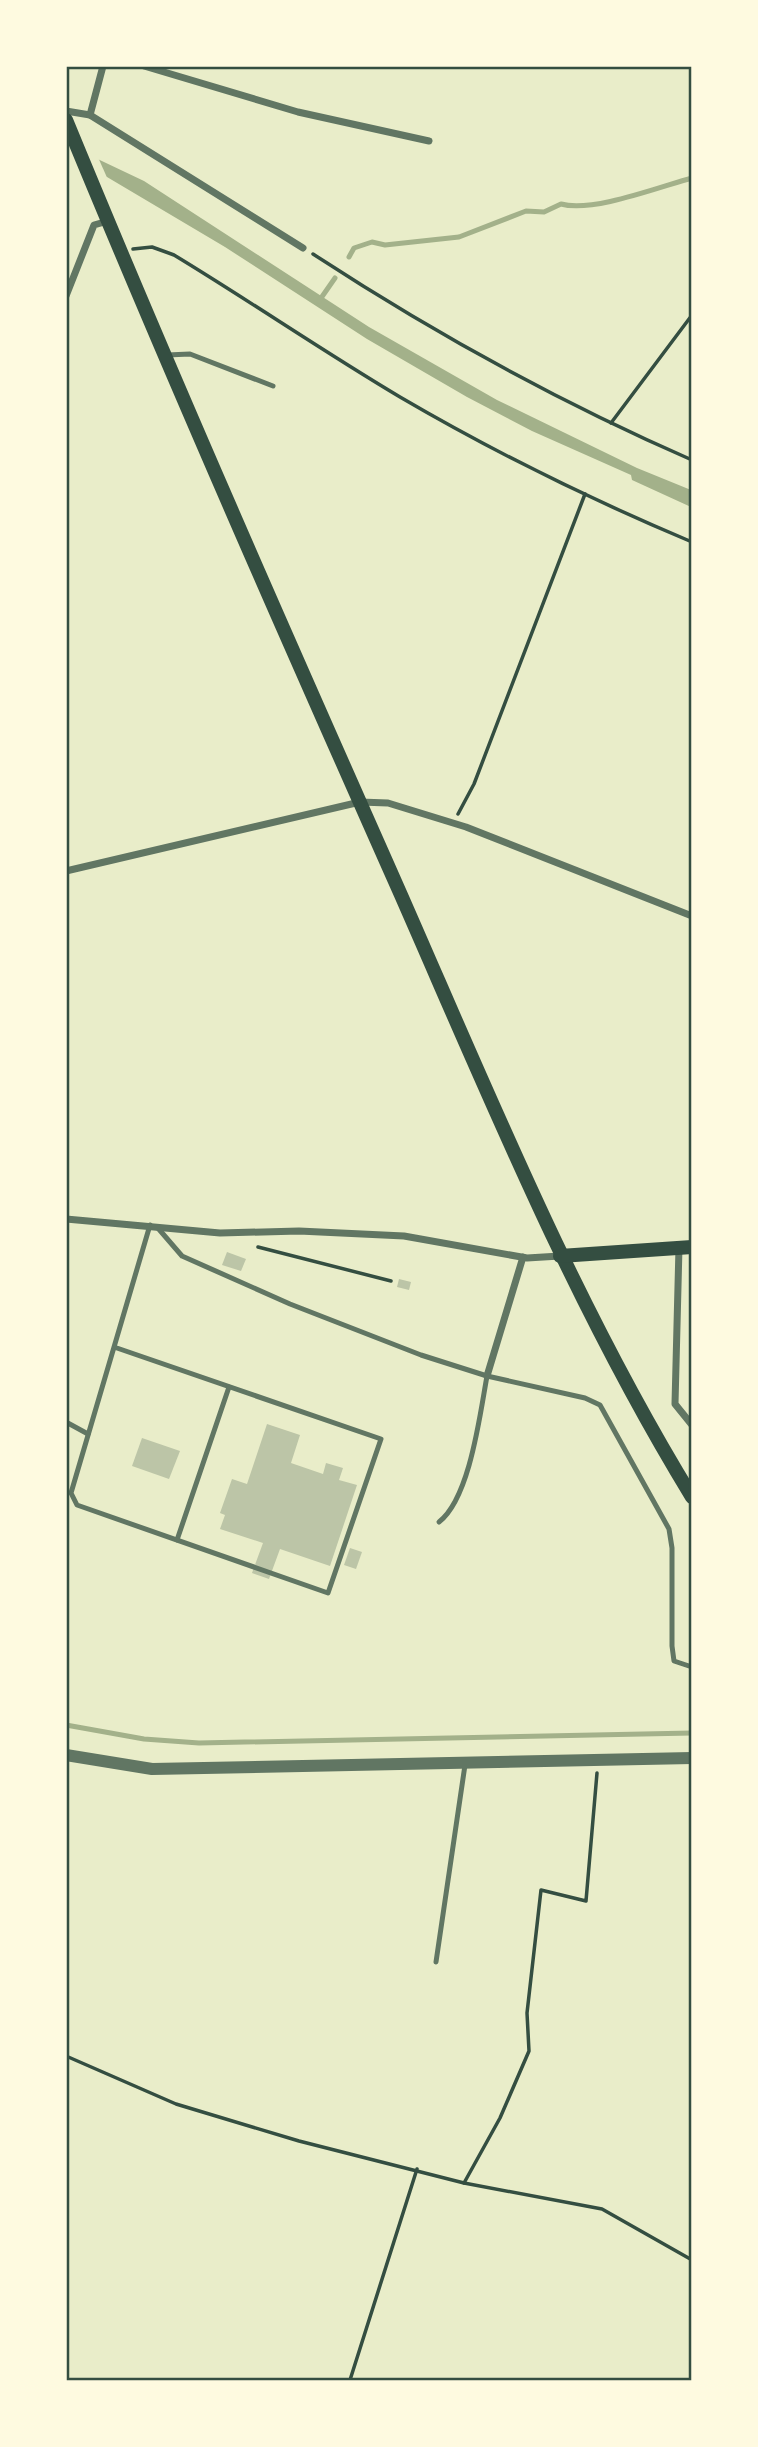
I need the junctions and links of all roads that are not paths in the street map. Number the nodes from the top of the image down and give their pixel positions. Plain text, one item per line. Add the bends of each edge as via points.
1 (103, 66) edge
2 (144, 66) edge
3 (66, 111) edge
4 (90, 116) junction
5 (66, 120) edge
6 (429, 141) dead end
7 (108, 221) junction
8 (303, 247) road end
9 (66, 296) edge
10 (166, 355) junction
11 (273, 386) dead end
12 (360, 802) junction
13 (66, 871) edge
14 (691, 916) edge
15 (66, 1219) edge
16 (153, 1225) junction
17 (685, 1247) edge
18 (560, 1256) junction
19 (523, 1257) junction
20 (114, 1347) junction
21 (487, 1376) junction
22 (229, 1387) junction
23 (66, 1422) edge
24 (691, 1425) edge
25 (88, 1434) junction
26 (691, 1497) edge
27 (439, 1522) dead end
28 (177, 1540) junction
29 (691, 1667) edge
30 (66, 1755) edge
31 (691, 1758) edge
32 (466, 1762) junction
33 (436, 1962) dead end

1 - 4 street
2 - 6 street via 299,112
3 - 4 street
4 - 8 street
5 - 7 main road
7 - 9 street via 94,225
7 - 10 main road
10 - 11 lane via 190,354
10 - 12 main road
12 - 13 street
12 - 14 street via 388,803 455,824
12 - 18 main road
15 - 16 street
16 - 19 street via 220,1233 404,1236
16 - 20 lane
16 - 21 lane via 194,1261 409,1350
17 - 18 main road
17 - 24 street via 675,1404
18 - 19 street
18 - 26 main road via 638,1410
19 - 21 street
20 - 22 lane
20 - 25 lane
21 - 27 lane via 481,1426 449,1514
21 - 29 lane via 584,1398 605,1411 669,1529 671,1646 674,1661
22 - 28 lane
22 - 28 lane via 381,1439 328,1593
23 - 25 lane
25 - 28 lane via 71,1493 77,1505
30 - 32 street via 152,1769
31 - 32 street
32 - 33 lane

